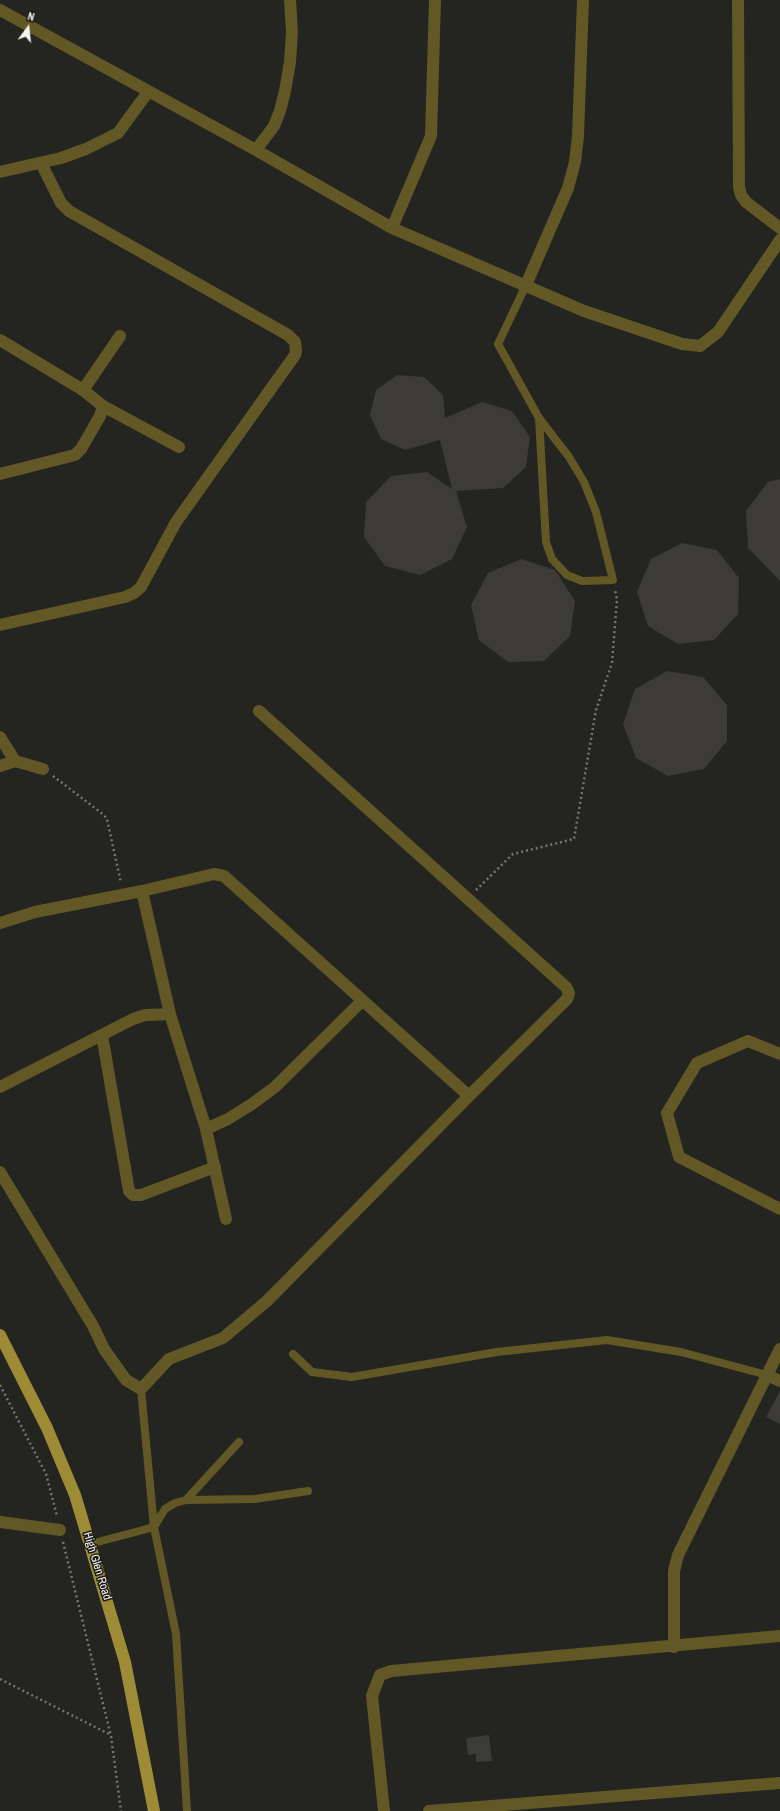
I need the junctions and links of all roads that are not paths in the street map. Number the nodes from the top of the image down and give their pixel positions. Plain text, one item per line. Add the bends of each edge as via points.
1 (290, 0) edge
2 (435, 0) edge
3 (583, 0) edge
4 (738, 0) edge
5 (0, 10) edge
6 (148, 92) junction
7 (256, 150) junction
8 (41, 163) junction
9 (0, 172) edge
10 (392, 228) junction
11 (780, 228) edge
12 (780, 240) edge
13 (526, 285) junction
14 (120, 336) dead end
15 (0, 340) edge
16 (83, 390) junction
17 (103, 406) junction
18 (539, 418) junction
19 (179, 447) dead end
20 (0, 474) edge
21 (0, 626) edge
22 (259, 711) dead end
23 (0, 737) edge
24 (15, 761) junction
25 (0, 766) edge
26 (43, 769) road end
27 (142, 891) junction
28 (0, 924) edge
29 (362, 1001) junction
30 (170, 1014) junction
31 (102, 1035) junction
32 (780, 1054) edge
33 (0, 1087) edge
34 (469, 1096) junction
35 (206, 1129) junction
36 (215, 1167) junction
37 (0, 1172) edge
38 (780, 1209) edge
39 (226, 1218) dead end
40 (0, 1335) edge
41 (780, 1349) edge
42 (293, 1354) dead end
43 (767, 1375) junction
44 (780, 1381) edge
45 (141, 1389) junction
46 (239, 1442) dead end
47 (308, 1492) dead end
48 (186, 1500) junction
49 (0, 1522) edge
50 (154, 1527) junction
51 (60, 1530) road end
52 (90, 1544) junction
53 (780, 1636) edge
54 (674, 1647) junction
55 (780, 1783) edge
56 (154, 1811) edge
57 (187, 1811) edge
58 (384, 1811) edge
59 (430, 1811) edge

1 - 7 street via 290,62 285,91 274,126
2 - 10 street via 431,136
3 - 13 street via 575,162 568,188
4 - 11 street via 739,187 746,202
5 - 6 street
6 - 7 street
6 - 8 street via 118,133 86,149
7 - 10 street
8 - 9 street
8 - 21 street via 61,203 69,212 288,335 295,342 296,351 176,522 141,587 125,597
10 - 13 street
12 - 13 street via 718,332 700,346 682,344 584,311
13 - 18 lane via 498,344
14 - 16 street
15 - 16 street
16 - 17 street
17 - 19 street
17 - 20 street via 100,416 75,455
18 - 18 lane via 546,535 552,559 567,575 582,581 612,580 596,512 584,482 569,457
22 - 34 street via 566,987 569,993 567,999
23 - 24 street
24 - 25 street
24 - 26 street
27 - 28 street via 35,912
27 - 29 street via 214,874 224,876
27 - 30 street
29 - 34 street
29 - 35 street via 275,1087 228,1119
30 - 31 street via 145,1015
30 - 35 street
31 - 33 street
31 - 36 street via 129,1190 133,1195 141,1196
32 - 38 street via 748,1041 697,1062 667,1114 680,1157
34 - 45 street via 267,1301 223,1338 169,1359
35 - 36 street
36 - 39 street
37 - 45 street via 93,1326 104,1349 126,1380
40 - 52 main road, High Glen Road via 47,1428 75,1495
41 - 43 street
42 - 43 lane via 312,1372 352,1377 497,1352 607,1340 681,1352
43 - 44 street
43 - 54 street via 678,1555 674,1571
45 - 50 lane
46 - 48 lane
47 - 48 lane via 254,1499
48 - 50 lane via 175,1502 165,1509
49 - 51 street
50 - 52 lane
50 - 57 lane via 176,1634
52 - 56 main road, High Glen Road via 125,1662
53 - 54 street
54 - 58 street via 390,1671 380,1675 372,1696
55 - 59 street

